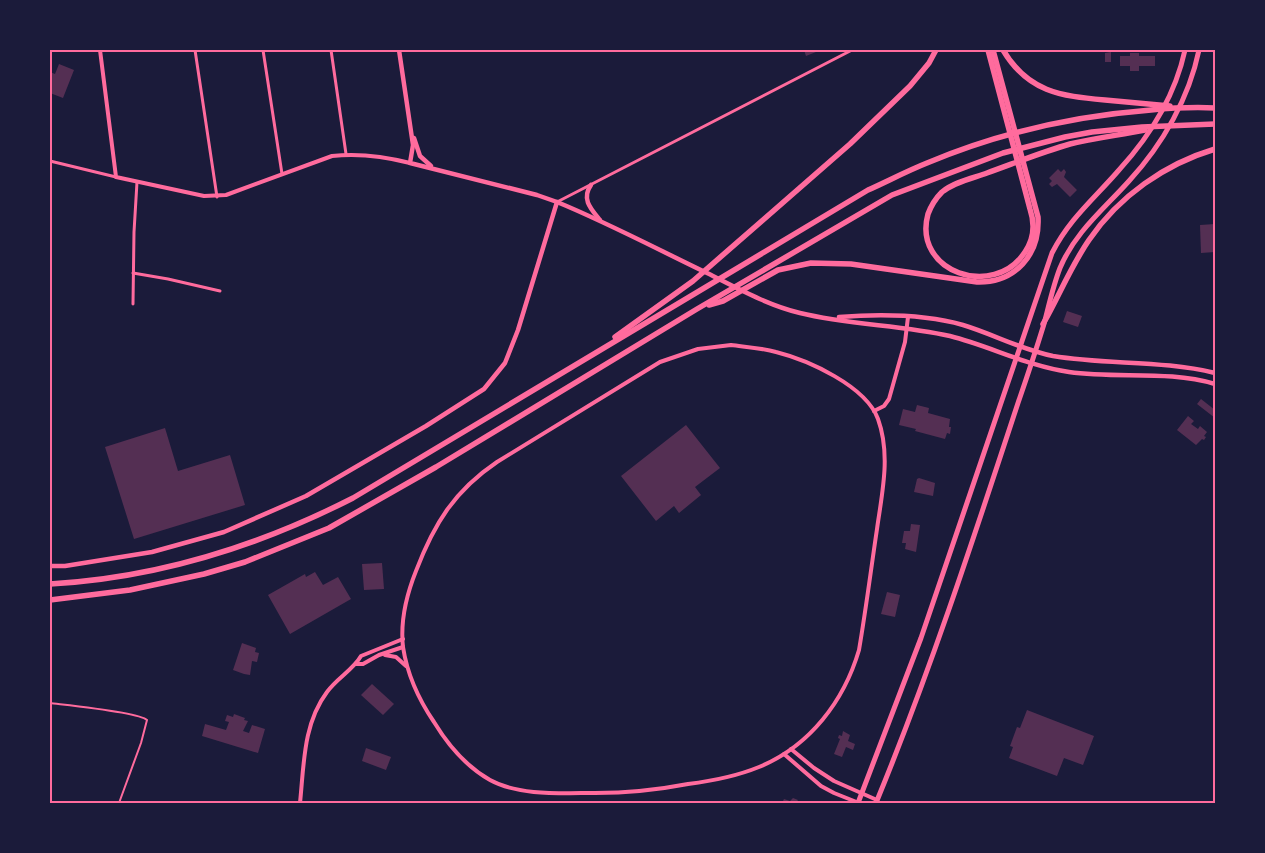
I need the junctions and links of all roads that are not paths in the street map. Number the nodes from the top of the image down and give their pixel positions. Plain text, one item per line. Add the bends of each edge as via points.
1 (100, 50) edge
2 (195, 50) edge
3 (263, 50) edge
4 (331, 50) edge
5 (399, 50) edge
6 (852, 50) edge
7 (936, 50) edge
8 (988, 50) edge
9 (993, 50) edge
10 (1003, 50) edge
11 (1185, 50) edge
12 (1199, 50) edge
13 (1152, 107) junction
14 (1213, 108) edge
15 (1215, 124) edge
16 (410, 125) junction
17 (1141, 129) junction
18 (1215, 149) edge
19 (346, 154) junction
20 (50, 161) edge
21 (410, 162) junction
22 (434, 169) junction
23 (282, 174) junction
24 (116, 177) junction
25 (138, 182) junction
26 (591, 184) junction
27 (217, 197) junction
28 (557, 202) junction
29 (603, 223) junction
30 (133, 274) junction
31 (220, 291) dead end
32 (133, 304) dead end
33 (697, 309) junction
34 (908, 317) junction
35 (832, 318) junction
36 (1043, 324) junction
37 (907, 330) junction
38 (1020, 347) junction
39 (1035, 352) junction
40 (1016, 359) junction
41 (581, 361) junction
42 (1031, 364) junction
43 (1215, 373) edge
44 (1215, 384) edge
45 (874, 412) junction
46 (50, 566) edge
47 (50, 584) edge
48 (50, 600) edge
49 (403, 639) junction
50 (403, 647) junction
51 (379, 655) junction
52 (356, 664) junction
53 (409, 670) junction
54 (50, 703) edge
55 (791, 749) junction
56 (784, 754) junction
57 (862, 793) junction
58 (877, 802) edge
59 (119, 803) edge
60 (300, 803) edge
61 (859, 803) edge

1 - 24 street
2 - 27 street
3 - 23 street
4 - 19 street
5 - 16 main road
6 - 26 street
7 - 41 highway via 898,99 694,281
8 - 17 highway via 1032,216 1033,230 1023,255 1007,270 988,277 957,273 940,260 930,245 926,229 931,208 947,188 1003,167 1034,156
9 - 33 highway via 1038,217 1035,243 1018,268 996,281 977,282 852,264 811,263 778,270 723,301
10 - 13 highway via 1024,76 1054,93
11 - 38 main road via 1173,88 1156,122 1134,153 1059,239 1047,264
12 - 36 main road via 1193,76 1180,106 1157,146 1132,178 1085,226 1069,250 1057,276
13 - 14 highway
13 - 41 highway via 1027,129 928,162 868,190
15 - 17 highway via 1173,124
16 - 21 main road via 413,145
16 - 22 main road via 420,156
17 - 33 highway via 1092,132 1003,152 892,195
18 - 36 highway via 1177,164 1122,202 1080,255
19 - 21 street via 376,155
19 - 23 street via 317,160
20 - 24 street
21 - 22 main road
22 - 28 main road
23 - 27 street
24 - 25 street
25 - 27 street
25 - 30 street
26 - 28 street
26 - 29 main road via 587,202
28 - 29 main road
28 - 46 main road via 518,330 505,363 484,388 306,496 224,532 152,552
29 - 35 main road via 760,300 801,313
30 - 31 street
30 - 32 street
33 - 48 highway via 436,467 328,528 245,562 204,574 130,590
34 - 35 main road via 867,315
34 - 37 street
34 - 38 main road via 951,322
35 - 37 main road
36 - 39 main road
37 - 40 main road via 964,340
37 - 45 street via 889,399
38 - 39 main road
38 - 40 main road
39 - 42 main road
39 - 43 main road via 1087,361 1179,366
40 - 42 main road
40 - 57 main road via 921,638
41 - 47 highway via 353,498 284,531 174,566 131,575
42 - 44 main road via 1081,374 1163,375
42 - 58 main road via 944,625
45 - 49 street via 845,382 776,352 716,346 684,352 660,362 497,462 454,499 431,534 408,590
45 - 55 street via 883,438 884,480 859,650 848,680 831,710
49 - 50 street
49 - 52 street via 361,656
50 - 51 street
50 - 53 street
51 - 52 street via 363,664
51 - 53 street via 396,656
52 - 60 street via 337,680 313,715 306,741
53 - 56 street via 424,707 450,745 490,780 513,789 569,794 668,788 749,770
54 - 59 lane via 123,713 147,720
55 - 56 street
55 - 57 street via 834,781
56 - 61 street via 822,786
57 - 58 street
57 - 61 main road

